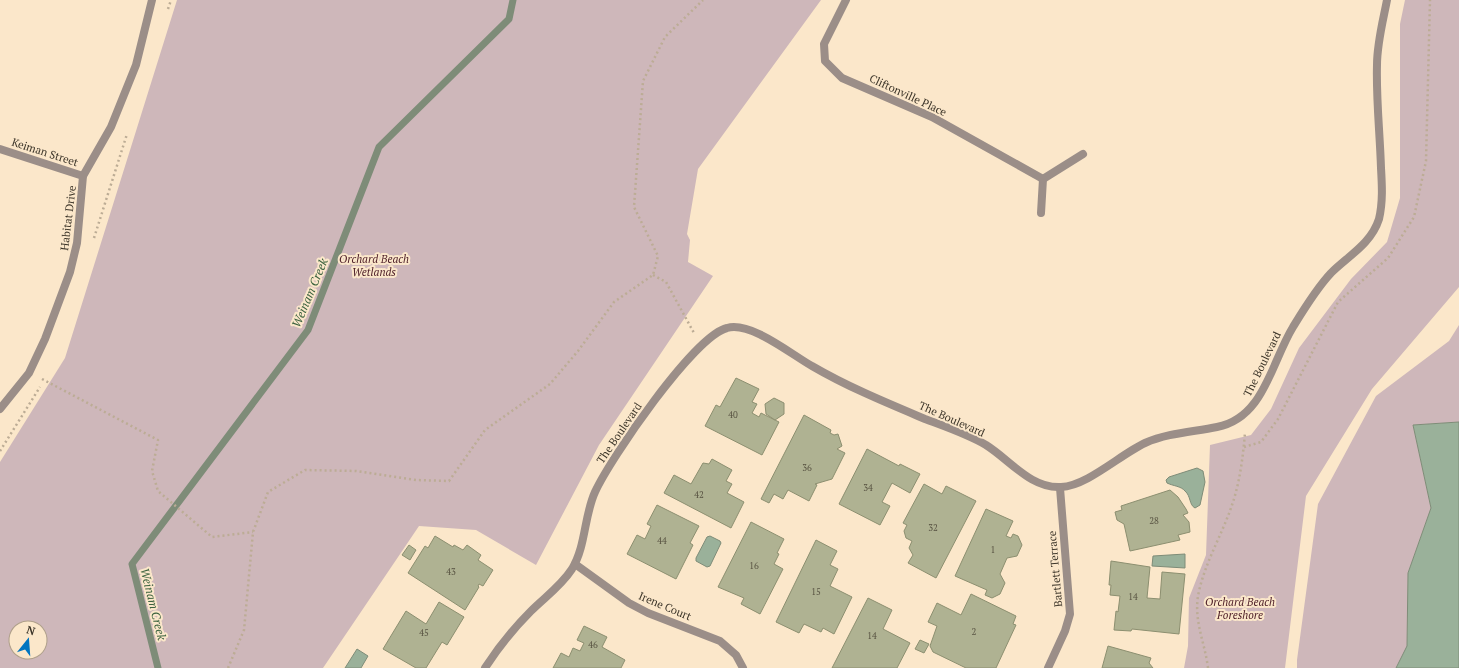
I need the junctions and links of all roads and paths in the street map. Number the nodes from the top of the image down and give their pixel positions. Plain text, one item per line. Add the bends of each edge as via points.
1 (152, 0) edge
2 (703, 0) edge
3 (846, 0) edge
4 (1387, 0) edge
5 (0, 149) edge
6 (1083, 154) dead end
7 (83, 176) junction
8 (1043, 179) junction
9 (1041, 213) dead end
10 (653, 275) junction
11 (702, 346) junction
12 (29, 373) junction
13 (0, 409) edge
14 (1244, 448) dead end
15 (1060, 488) junction
16 (253, 532) junction
17 (575, 564) junction
18 (228, 668) edge
19 (485, 668) edge
20 (743, 668) edge
21 (1048, 668) edge
22 (1208, 668) edge

1 - 7 street, Habitat Drive via 136,65 111,127
2 - 10 path via 665,37 643,81 634,206 658,256
3 - 8 street, Cliftonville Place via 824,44 824,61 842,78 932,117
4 - 15 street, The Boulevard via 1377,64 1382,200 1380,215 1372,233 1359,250 1330,274 1307,304 1291,330 1257,400 1246,414 1236,422 1221,427 1159,437 1137,447 1079,482
5 - 7 street, Keiman Street
6 - 8 street
7 - 12 street, Habitat Drive via 77,244 70,272 45,340
8 - 9 street
10 - 11 path via 666,282
10 - 16 path via 614,302 550,384 485,430 449,481 416,480 356,471 305,470 268,492
11 - 15 street, The Boulevard via 726,328 738,327 752,331 832,378 959,432 988,446 1029,478
11 - 17 street, The Boulevard via 644,414 608,468 593,496
12 - 13 street, Habitat Drive
12 - 16 path via 158,440 152,471 158,490 212,537
14 - 22 path via 1233,504 1199,595 1198,624
15 - 21 street, Bartlett Terrace via 1070,614
16 - 18 path via 244,630
17 - 19 street, The Boulevard via 561,583 529,612 495,652
17 - 20 street, Irene Court via 635,606 720,641 736,655

